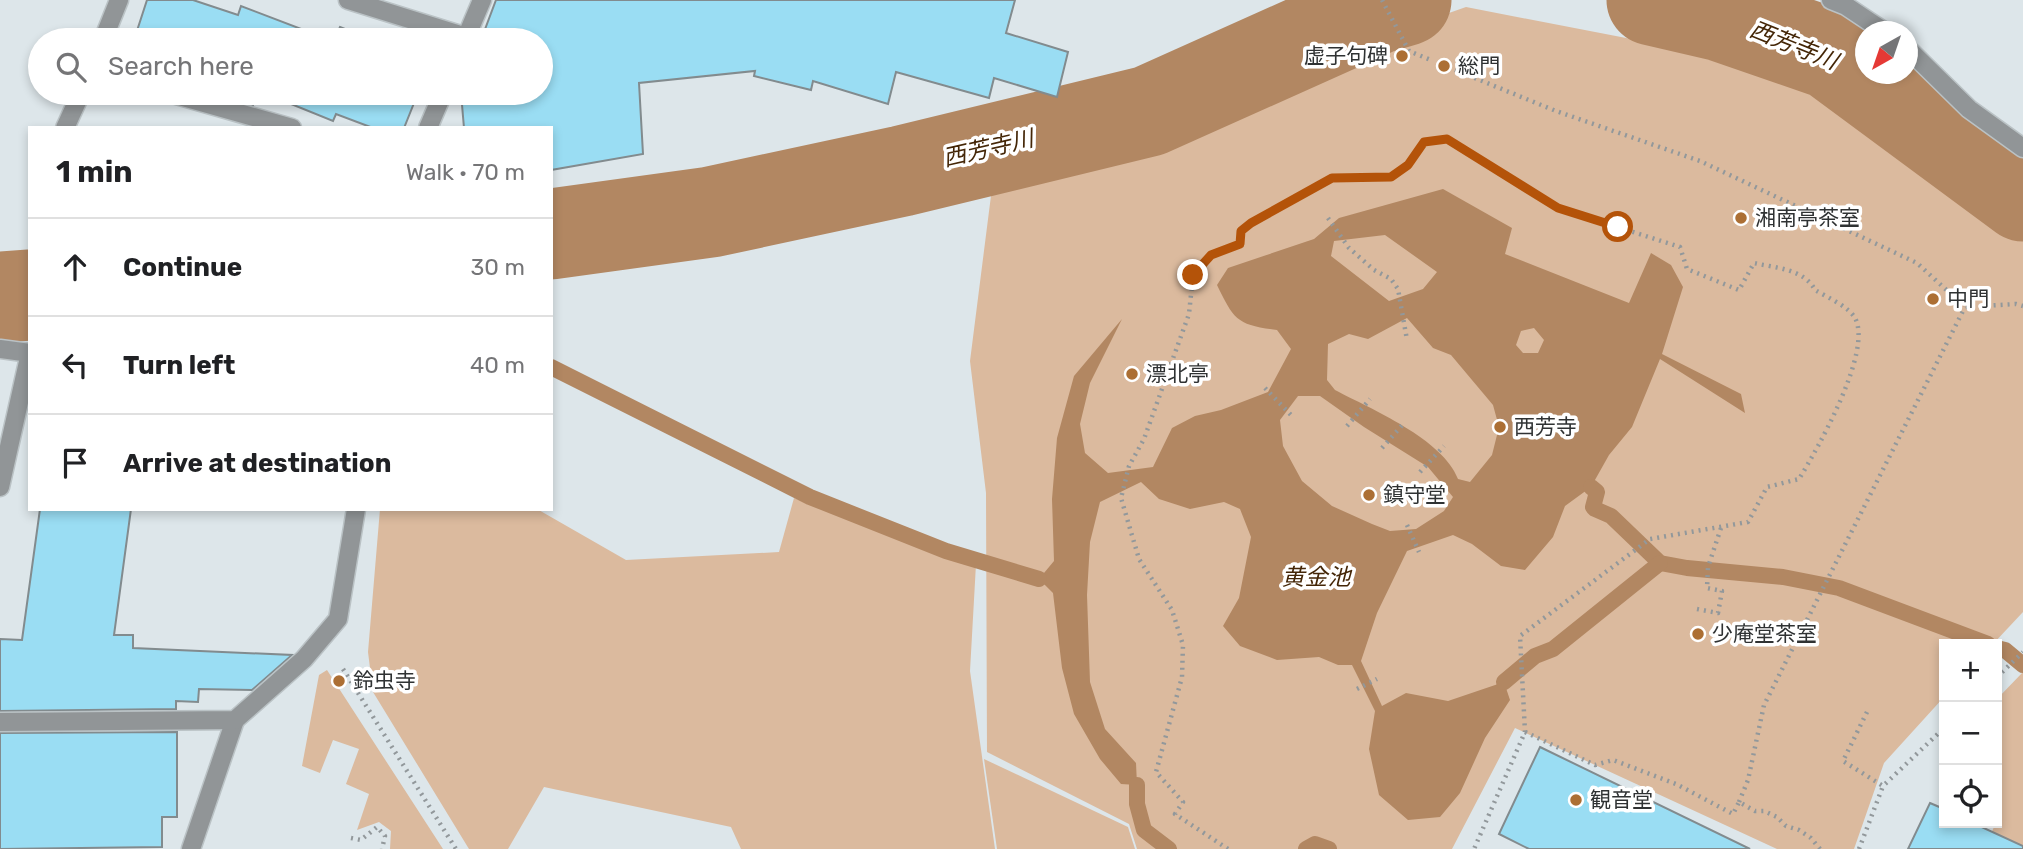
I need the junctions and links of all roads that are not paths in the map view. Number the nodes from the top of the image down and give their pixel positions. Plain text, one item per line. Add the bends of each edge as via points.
1 (119, 0) edge
2 (348, 0) edge
3 (482, 0) edge
4 (1831, 0) edge
5 (1868, 21) edge
6 (108, 28) edge
7 (435, 28) edge
8 (470, 28) edge
9 (1918, 59) edge
10 (76, 105) edge
11 (211, 105) edge
12 (438, 105) edge
13 (66, 126) edge
14 (285, 126) edge
15 (429, 126) edge
16 (2023, 148) edge
17 (0, 349) edge
18 (28, 353) edge
19 (28, 362) edge
20 (0, 487) edge
21 (356, 511) edge
22 (235, 720) junction
23 (0, 722) edge
24 (191, 849) edge

1 - 6 street
2 - 7 street
3 - 8 street
4 - 5 street
9 - 16 street via 1969,109
10 - 13 street
11 - 14 street
12 - 15 street
17 - 18 street
19 - 20 street
21 - 22 street via 338,619 304,659
22 - 23 street
22 - 24 street

